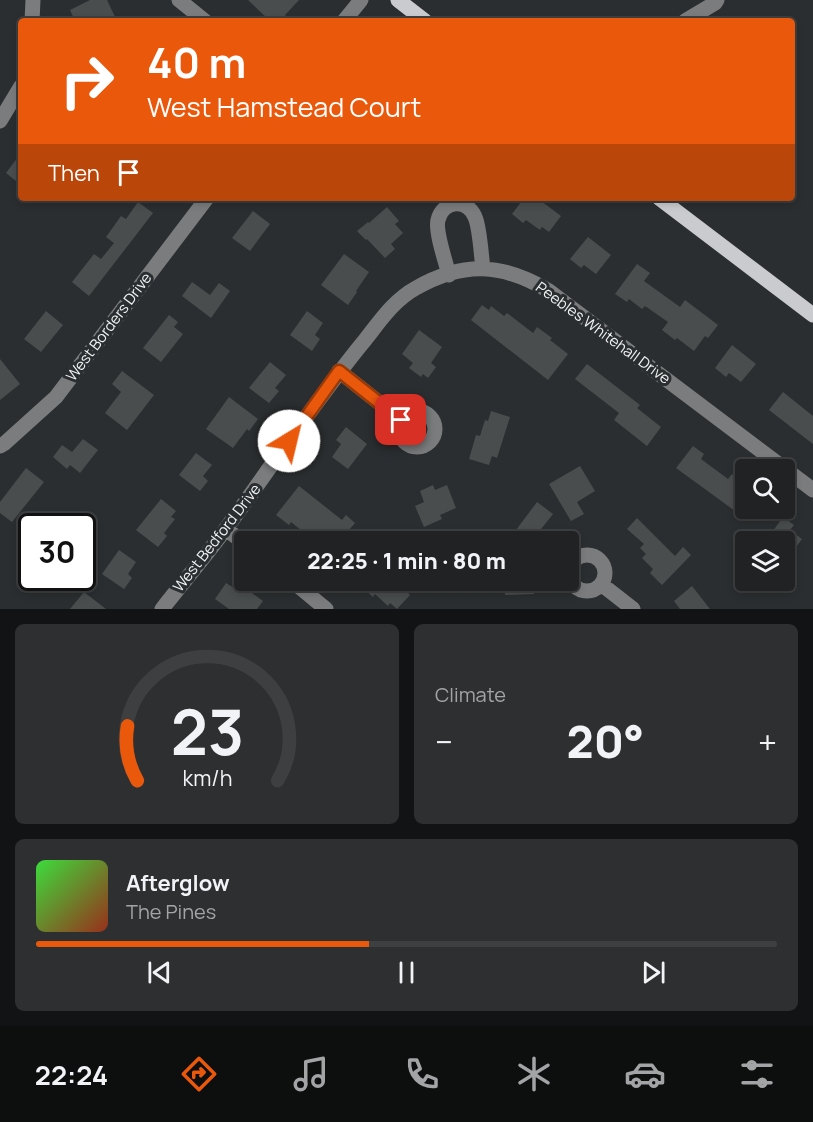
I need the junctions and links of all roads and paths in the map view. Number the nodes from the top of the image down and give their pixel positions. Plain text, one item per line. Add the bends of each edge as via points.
1 (33, 0) edge
2 (179, 0) edge
3 (361, 0) edge
4 (398, 0) edge
5 (717, 0) edge
6 (32, 18) edge
7 (201, 18) edge
8 (346, 18) edge
9 (421, 18) edge
10 (690, 18) edge
11 (18, 91) edge
12 (0, 121) edge
13 (205, 201) edge
14 (663, 201) edge
15 (476, 268) junction
16 (449, 275) junction
17 (813, 315) edge
18 (339, 371) junction
19 (401, 420) dead end
20 (0, 446) edge
21 (813, 490) edge
22 (226, 529) junction
23 (234, 535) edge
24 (601, 584) dead end
25 (304, 591) edge
26 (162, 609) edge
27 (326, 609) edge
28 (633, 609) edge

1 - 6 street
2 - 7 street
3 - 8 street
4 - 9 main road
5 - 10 street
11 - 12 street
13 - 20 street, West Borders Drive via 56,397
14 - 17 main road
15 - 16 street, West Bedford Drive
15 - 16 street via 476,219 463,204 453,204 437,220
15 - 21 street, Peebles Whitehall Drive via 509,272 549,291
16 - 18 street, West Bedford Drive via 400,298
18 - 19 street
18 - 22 street, West Bedford Drive
22 - 23 street
22 - 26 street, West Bedford Drive
24 - 28 street
25 - 27 street

